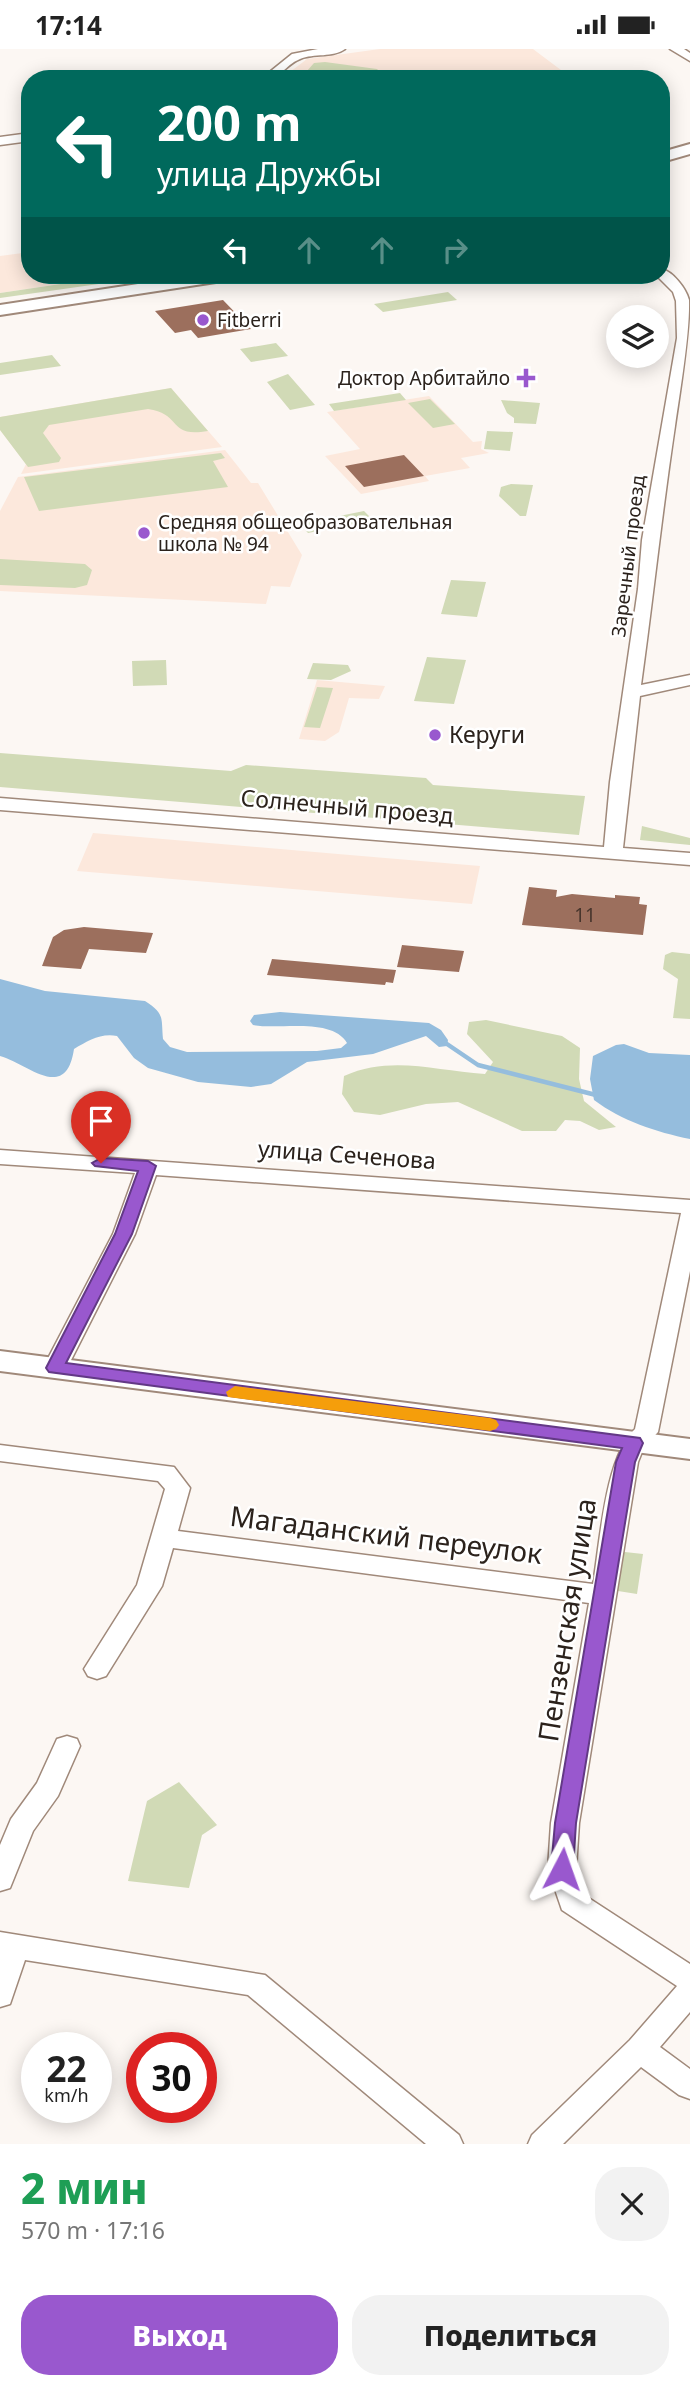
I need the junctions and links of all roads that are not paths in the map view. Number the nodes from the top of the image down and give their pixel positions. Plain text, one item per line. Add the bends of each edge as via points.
1 (339, 49) edge
2 (676, 49) edge
3 (690, 58) edge
4 (278, 70) edge
5 (21, 138) edge
6 (0, 141) edge
7 (690, 149) edge
8 (670, 155) edge
9 (670, 281) edge
10 (170, 284) edge
11 (0, 310) edge
12 (690, 680) edge
13 (632, 692) junction
14 (0, 804) edge
15 (613, 853) junction
16 (690, 859) edge
17 (0, 1157) edge
18 (148, 1166) junction
19 (690, 1207) edge
20 (690, 1216) edge
21 (0, 1361) edge
22 (55, 1368) junction
23 (634, 1443) junction
24 (690, 1450) edge
25 (0, 1453) edge
26 (163, 1538) junction
27 (601, 1595) junction
28 (97, 1669) dead end
29 (67, 1746) dead end
30 (0, 1880) edge
31 (7, 1946) edge
32 (690, 1979) edge
33 (690, 1992) edge
34 (0, 1995) edge
35 (640, 2049) junction
36 (690, 2086) edge
37 (448, 2144) edge
38 (543, 2144) edge

1 - 4 street via 296,56
2 - 3 street
5 - 6 street
7 - 8 main road
9 - 13 street, Заречный проезд via 683,301 684,338 657,485
10 - 11 main road
12 - 13 street
13 - 15 street, Заречный проезд
14 - 15 street, Солнечный проезд
15 - 16 street, Солнечный проезд
17 - 18 street, улица Сеченова
18 - 19 street, улица Сеченова
18 - 22 street via 124,1234
20 - 23 street, Пензенская улица via 646,1432
21 - 22 main road
22 - 23 main road
23 - 24 main road
23 - 27 street, Пензенская улица via 625,1462
25 - 26 street via 165,1473 177,1489
26 - 27 street, Магаданский переулок
26 - 28 street via 149,1586
27 - 32 street, Пензенская улица via 565,1823 562,1869 572,1902
29 - 30 street via 48,1788 21,1827
31 - 34 street
31 - 37 street via 255,1985
33 - 35 street
35 - 36 street
35 - 38 street

